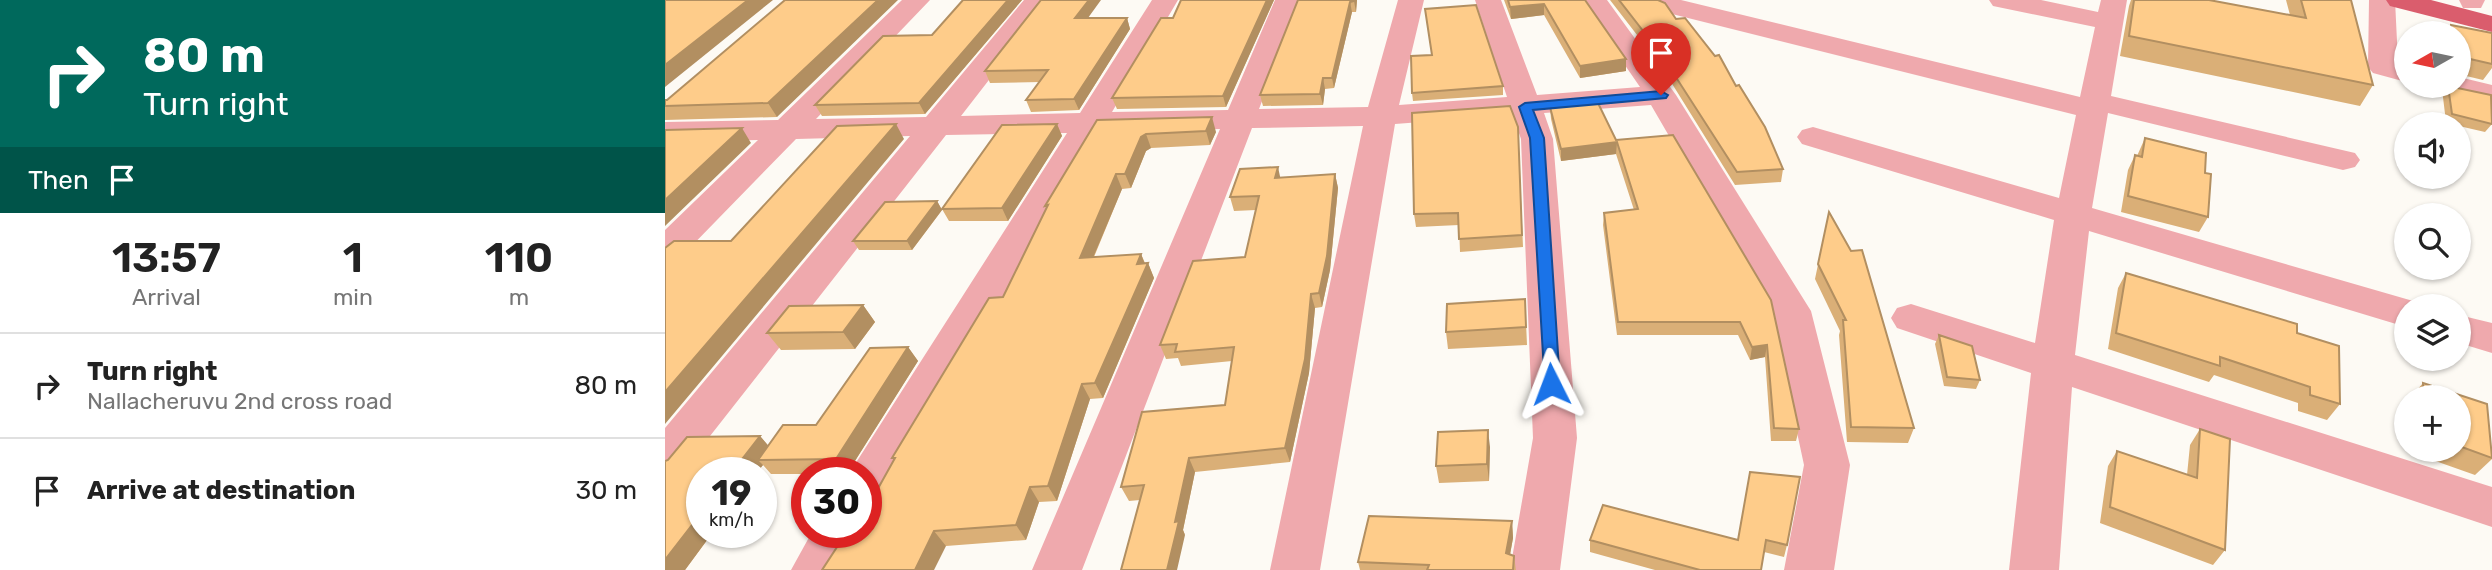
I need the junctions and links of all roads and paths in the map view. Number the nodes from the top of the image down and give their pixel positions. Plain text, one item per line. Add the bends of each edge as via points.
1 (917, 0) edge
2 (1038, 0) edge
3 (1165, 0) edge
4 (1288, 0) edge
5 (1411, 0) edge
6 (1488, 0) edge
7 (1593, 0) edge
8 (2002, 0) edge
9 (2382, 0) edge
10 (2399, 0) edge
11 (1669, 5) edge
12 (2112, 11) edge
13 (2492, 24) edge
14 (2394, 70) edge
15 (2471, 89) edge
16 (2492, 94) edge
17 (1661, 95) junction
18 (2094, 106) junction
19 (1525, 107) junction
20 (1381, 116) junction
21 (1239, 120) junction
22 (1091, 124) junction
23 (935, 128) junction
24 (789, 129) junction
25 (665, 132) edge
26 (1813, 137) dead end
27 (2343, 160) dead end
28 (2073, 215) junction
29 (665, 251) edge
30 (2394, 309) edge
31 (1911, 318) dead end
32 (2471, 332) edge
33 (2492, 338) edge
34 (2053, 364) junction
35 (665, 460) edge
36 (882, 462) edge
37 (2492, 507) edge
38 (829, 548) edge
39 (816, 570) edge
40 (1057, 570) edge
41 (1295, 570) edge
42 (1535, 570) edge
43 (1809, 570) edge
44 (2034, 570) edge

1 - 24 street
2 - 23 street
3 - 22 street
4 - 21 street
5 - 20 street
6 - 19 street
7 - 17 street
8 - 12 street
9 - 14 street via 2383,67
10 - 13 main road
11 - 18 street
12 - 18 street
15 - 16 street
17 - 19 street
17 - 43 street via 1791,310 1827,465
18 - 27 street
18 - 28 street
19 - 20 street
19 - 42 street via 1537,138 1555,438
20 - 21 street
20 - 41 street
21 - 22 street
21 - 40 street
22 - 23 street
22 - 36 street
23 - 24 street
23 - 35 street
24 - 25 street
24 - 29 street
26 - 28 street
28 - 30 street
28 - 34 street
31 - 34 street
32 - 33 street
34 - 37 street
34 - 44 street
38 - 39 street

